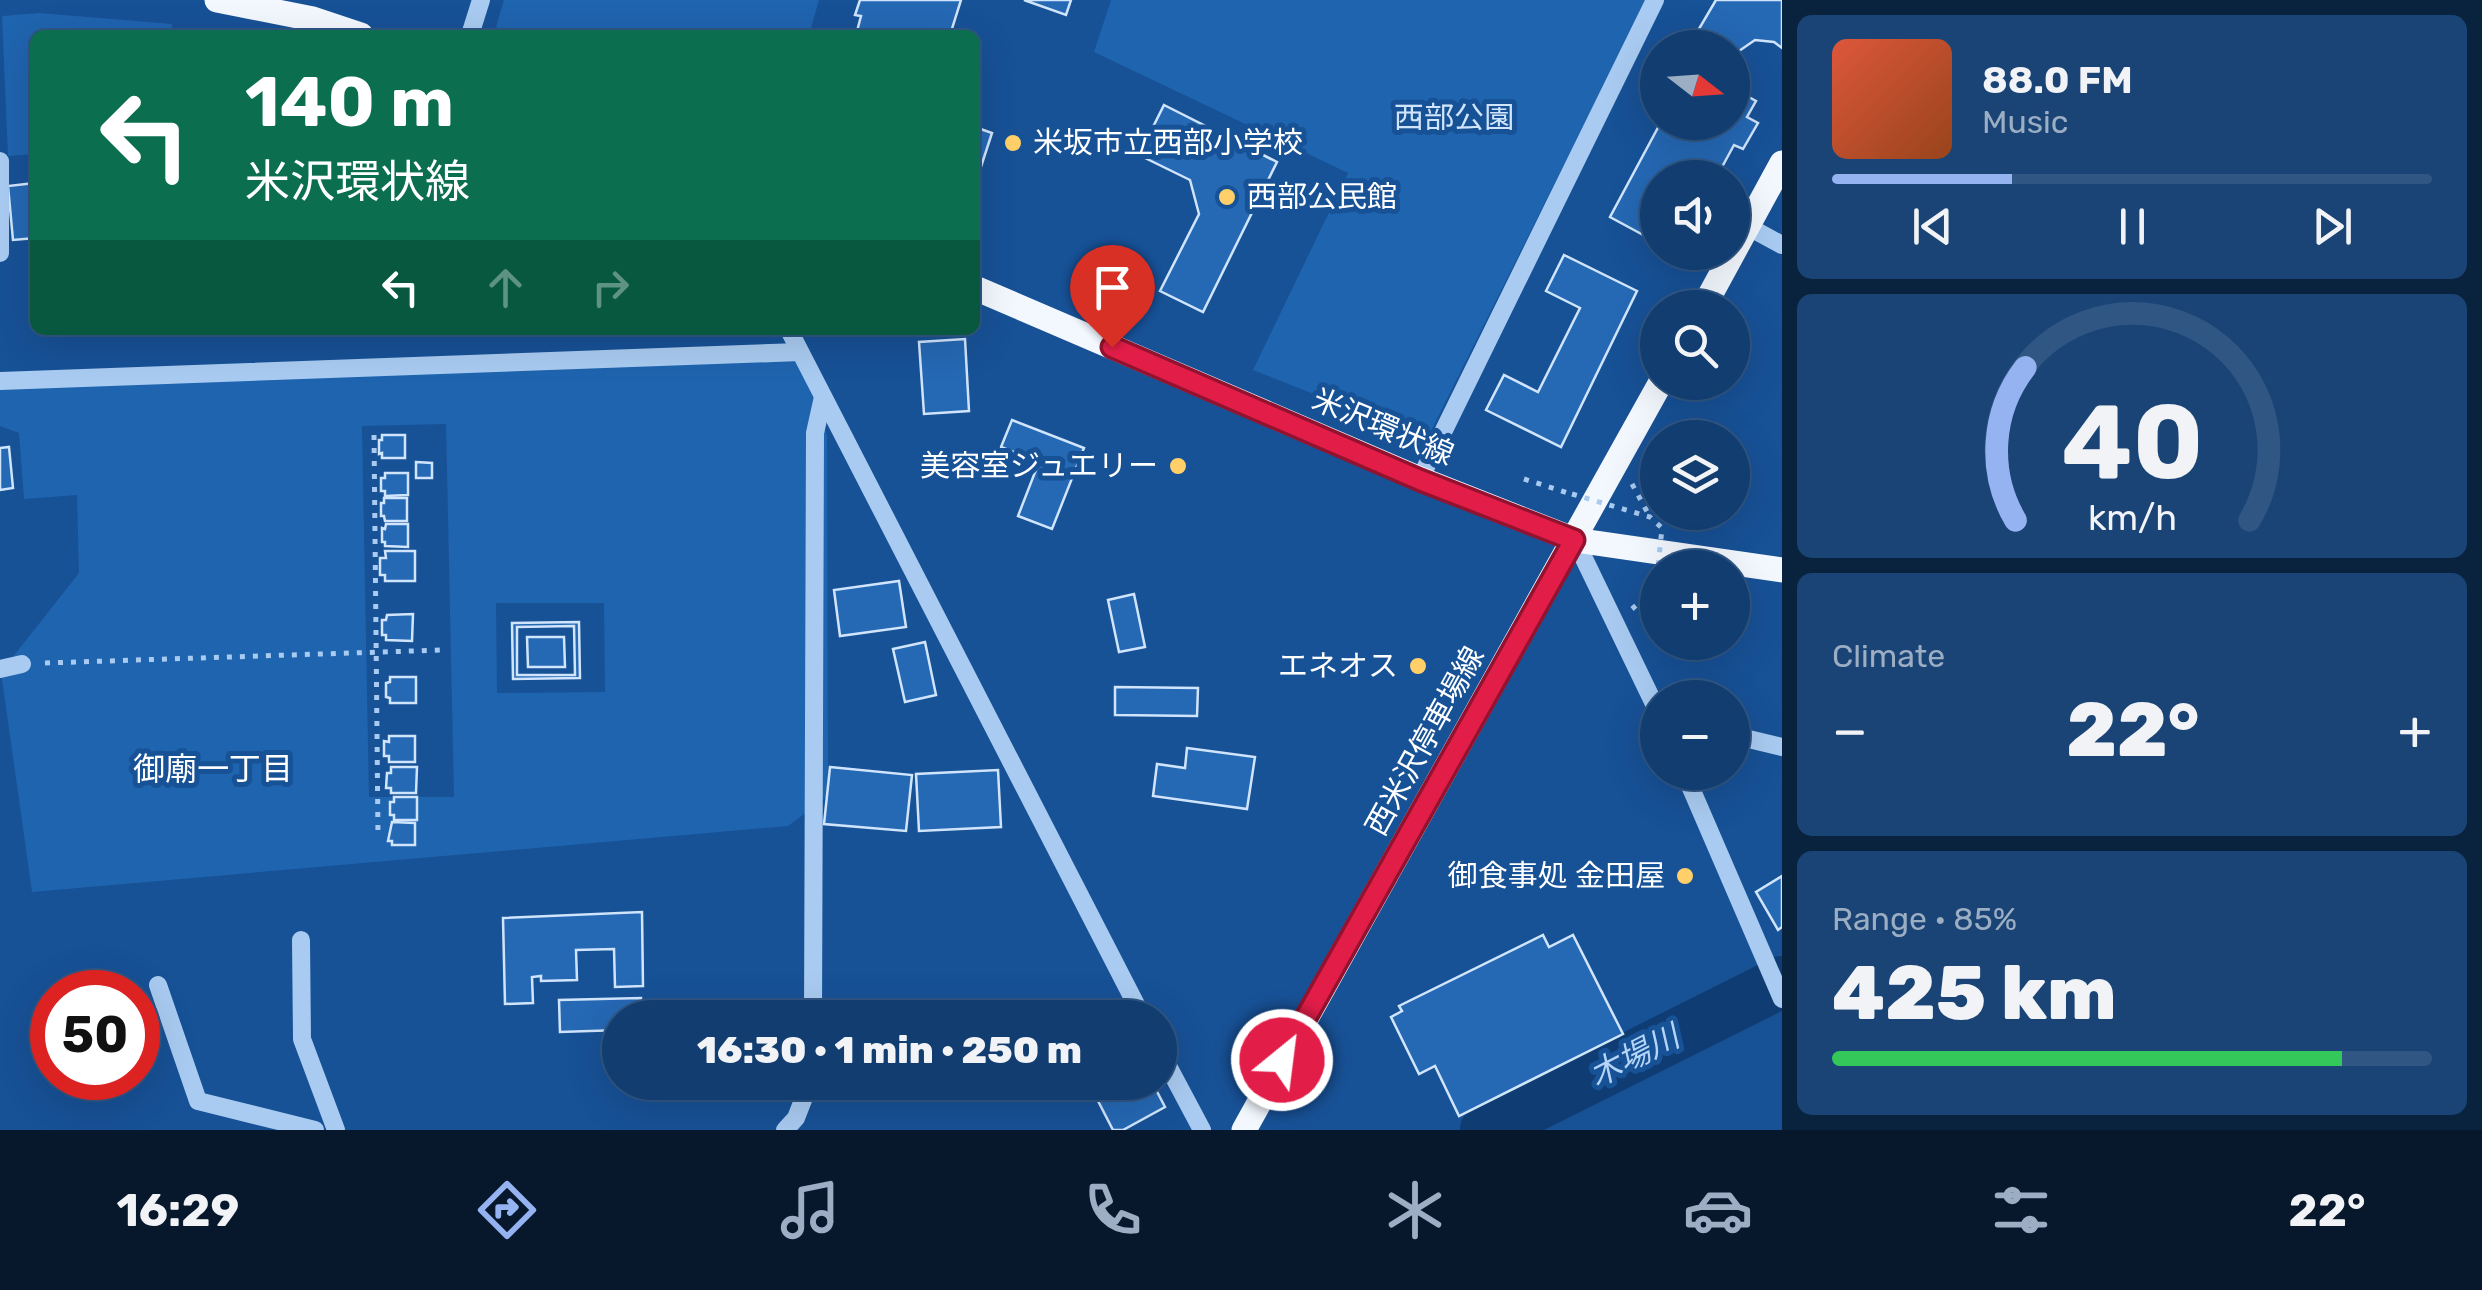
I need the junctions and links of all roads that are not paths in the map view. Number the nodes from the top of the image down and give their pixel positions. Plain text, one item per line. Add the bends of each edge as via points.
1 (216, 0) edge
2 (481, 0) edge
3 (1654, 0) edge
4 (347, 30) edge
5 (472, 30) edge
6 (0, 161) edge
7 (1782, 163) edge
8 (1750, 221) edge
9 (1750, 228) edge
10 (1782, 244) edge
11 (0, 252) edge
12 (980, 290) edge
13 (792, 335) edge
14 (800, 352) junction
15 (0, 380) edge
16 (823, 397) junction
17 (1651, 400) edge
18 (1420, 480) junction
19 (1574, 540) junction
20 (1782, 570) edge
21 (22, 664) road end
22 (0, 669) edge
23 (1642, 680) edge
24 (1750, 739) edge
25 (1782, 747) edge
26 (1692, 790) edge
27 (301, 940) dead end
28 (160, 991) edge
29 (1781, 998) edge
30 (813, 1000) edge
31 (1133, 1000) edge
32 (1177, 1082) edge
33 (803, 1100) edge
34 (316, 1130) edge
35 (336, 1130) edge
36 (785, 1130) edge
37 (1202, 1130) edge
38 (1244, 1130) edge

1 - 4 main road
2 - 5 street
3 - 18 street
6 - 11 street
7 - 8 main road
9 - 10 street
12 - 18 main road, 米沢環状線
13 - 14 street
14 - 15 street
14 - 16 street
16 - 30 street via 815,433
16 - 31 street
17 - 19 main road, 西米沢停車場線
18 - 19 main road, 米沢環状線
19 - 20 main road, 米沢環状線
19 - 23 street
19 - 38 main road, 西米沢停車場線
21 - 22 street
24 - 25 street
26 - 29 street
27 - 35 street via 302,1039
28 - 34 street via 198,1101
32 - 37 street
33 - 36 street

